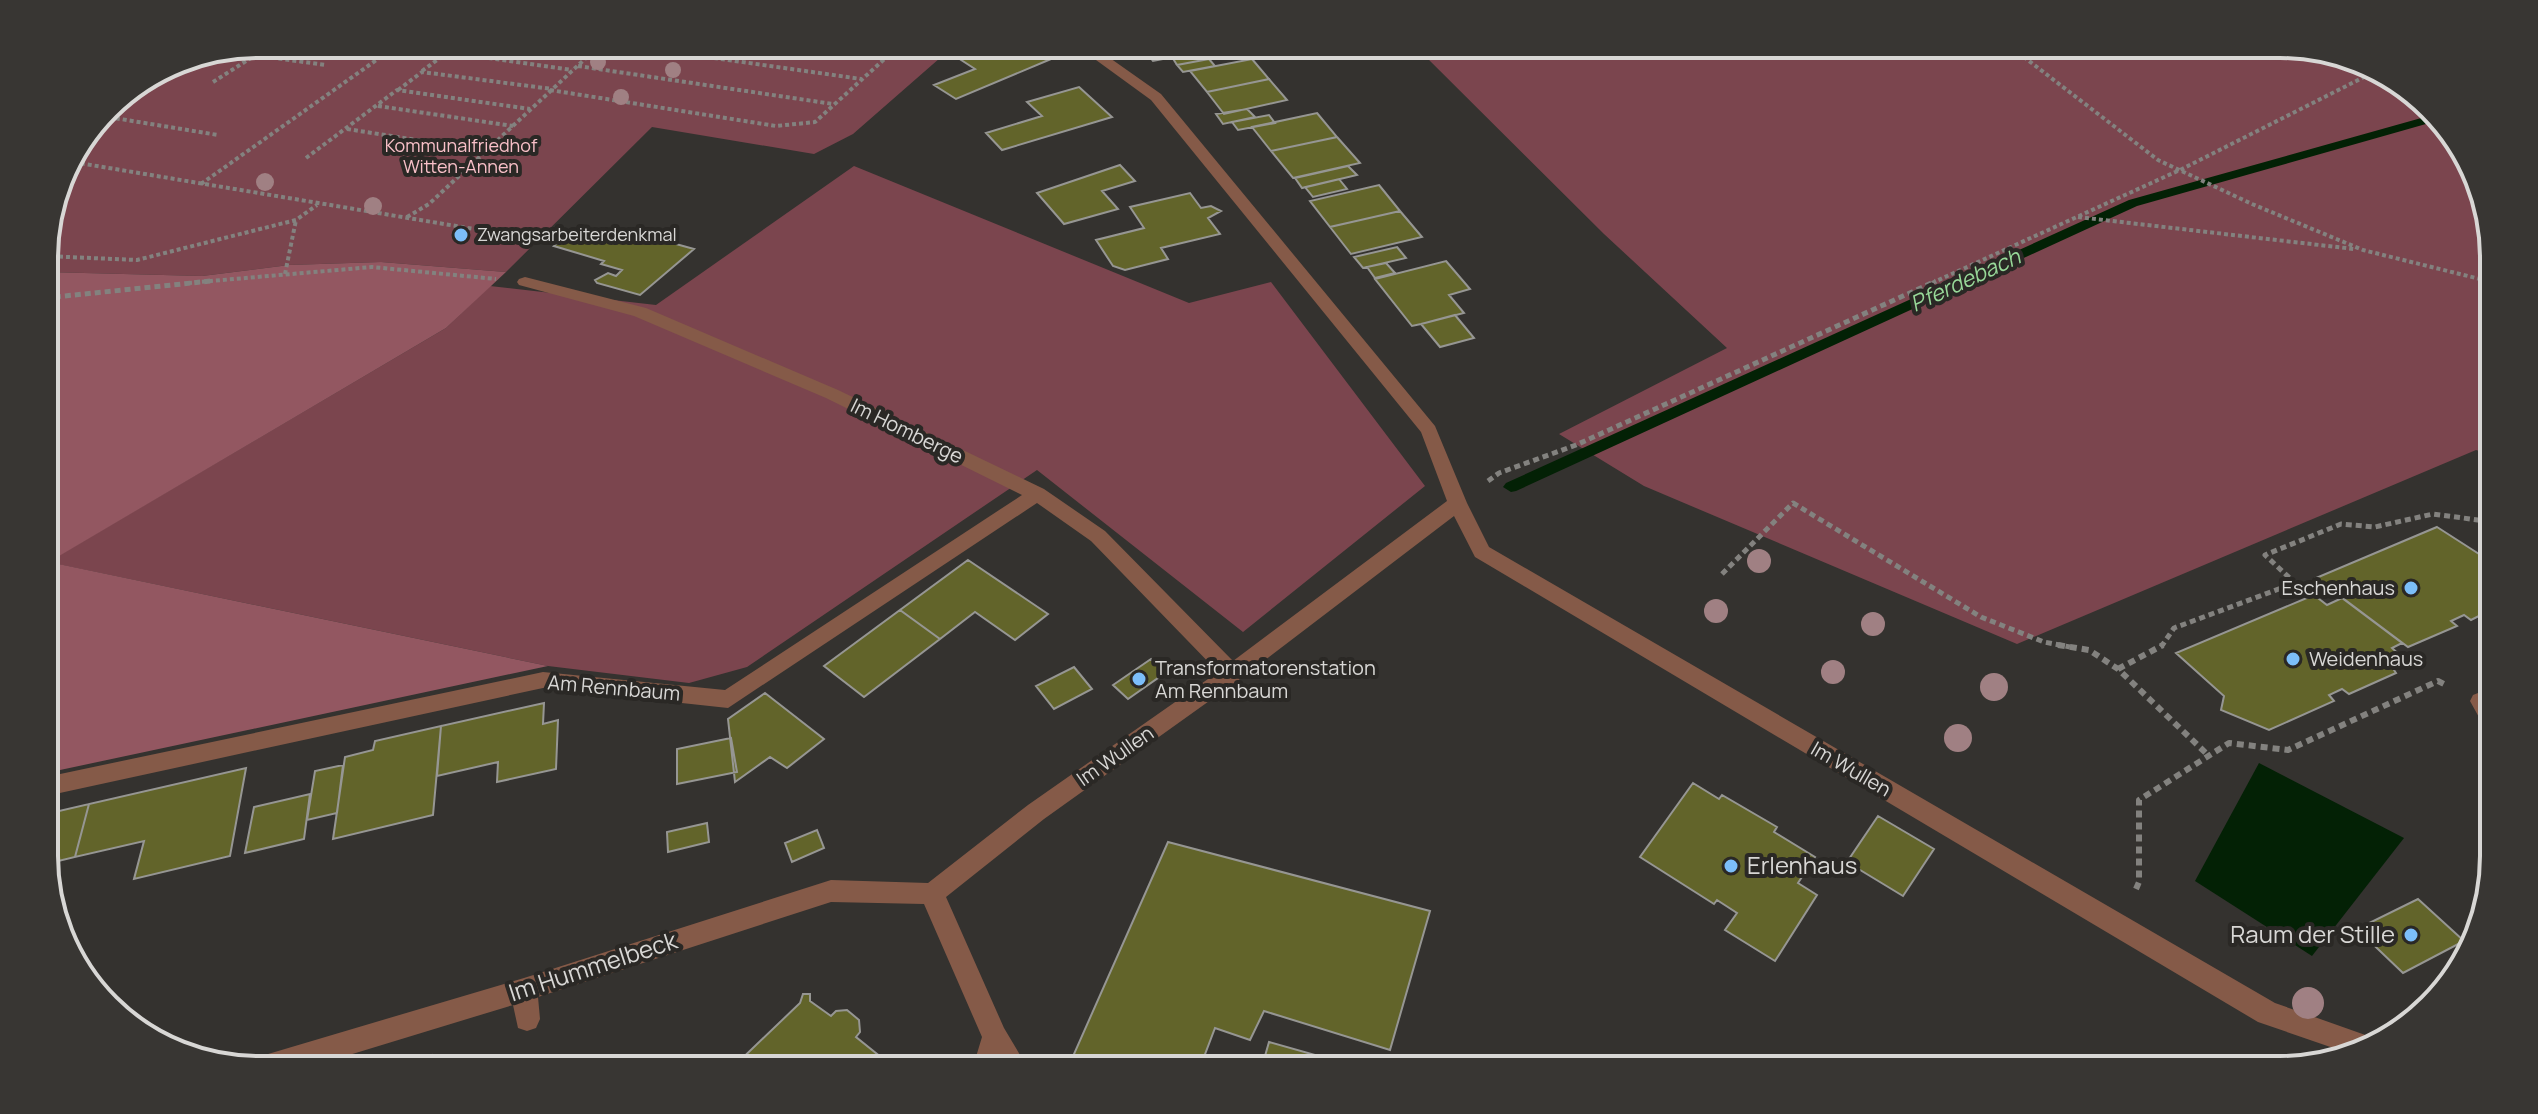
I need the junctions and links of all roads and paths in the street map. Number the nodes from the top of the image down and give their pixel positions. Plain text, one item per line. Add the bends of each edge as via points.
1 (250, 58) edge
2 (276, 58) edge
3 (378, 58) edge
4 (440, 58) edge
5 (495, 58) edge
6 (586, 58) edge
7 (715, 58) edge
8 (885, 58) edge
9 (1101, 58) edge
10 (2025, 58) edge
11 (326, 65) dead end
12 (575, 68) junction
13 (422, 72) junction
14 (2364, 77) edge
15 (863, 79) junction
16 (213, 82) dead end
17 (551, 89) junction
18 (397, 90) junction
19 (835, 104) junction
20 (377, 106) junction
21 (530, 109) junction
22 (116, 118) edge
23 (513, 126) junction
24 (346, 129) junction
25 (218, 135) dead end
26 (486, 151) junction
27 (306, 158) dead end
28 (82, 164) edge
29 (2182, 169) junction
30 (200, 184) junction
31 (318, 205) junction
32 (406, 217) junction
33 (2076, 217) junction
34 (296, 220) junction
35 (486, 231) dead end
36 (2363, 250) junction
37 (58, 257) edge
38 (285, 275) junction
39 (2480, 279) edge
40 (525, 282) joint
41 (58, 296) edge
42 (1037, 494) junction
43 (1457, 503) junction
44 (2480, 520) edge
45 (1722, 574) dead end
46 (2118, 669) junction
47 (1232, 673) junction
48 (2480, 696) edge
49 (2209, 756) junction
50 (58, 784) edge
51 (932, 894) junction
52 (2119, 926) junction
53 (524, 990) junction
54 (527, 1019) dead end
55 (995, 1037) junction
56 (2352, 1043) edge
57 (305, 1056) edge
58 (989, 1056) edge
59 (1007, 1056) edge

1 - 16 path
2 - 11 path
3 - 30 path
4 - 13 path
5 - 12 path
6 - 12 path
7 - 15 path
8 - 15 path
9 - 43 street, Im Wullen via 1156,97 1429,430
10 - 29 path via 2158,160
12 - 17 path
12 - 19 path
13 - 17 path
13 - 18 path
14 - 29 path
15 - 19 path
17 - 19 path via 776,126 815,122
17 - 21 path
18 - 20 path
18 - 21 path
20 - 23 path
20 - 24 path
21 - 23 path
22 - 25 path
23 - 26 path
24 - 26 path
24 - 27 path
26 - 32 path via 429,204
28 - 30 path
29 - 33 path
29 - 36 path
30 - 31 path
31 - 32 path
31 - 34 path
32 - 35 path
33 - 36 path
33 - 43 path via 1576,445 1499,473
34 - 37 path via 137,260
34 - 38 path
36 - 39 path
38 - 40 path via 372,267
38 - 41 path
40 - 42 street, Im Homberge via 640,312 832,394
42 - 47 street, Im Homberge via 1098,536
42 - 50 street, Am Rennbaum via 728,699 543,680
43 - 47 street, Im Wullen
43 - 52 street, Im Wullen via 1482,552
44 - 46 path via 2433,514 2375,527 2341,524 2265,555 2295,583 2174,628 2162,646
45 - 46 path via 1793,503 1981,617 2044,642 2089,650
46 - 49 path
47 - 51 street, Im Wullen via 1036,812
48 - 49 path via 2438,681 2288,750 2229,743
49 - 52 path via 2139,800 2139,882
51 - 53 street, Im Hummelbeck via 831,891
51 - 55 street
52 - 56 street, Im Wullen via 2267,1013
53 - 54 street
53 - 57 street, Im Hummelbeck
55 - 58 street
55 - 59 street

